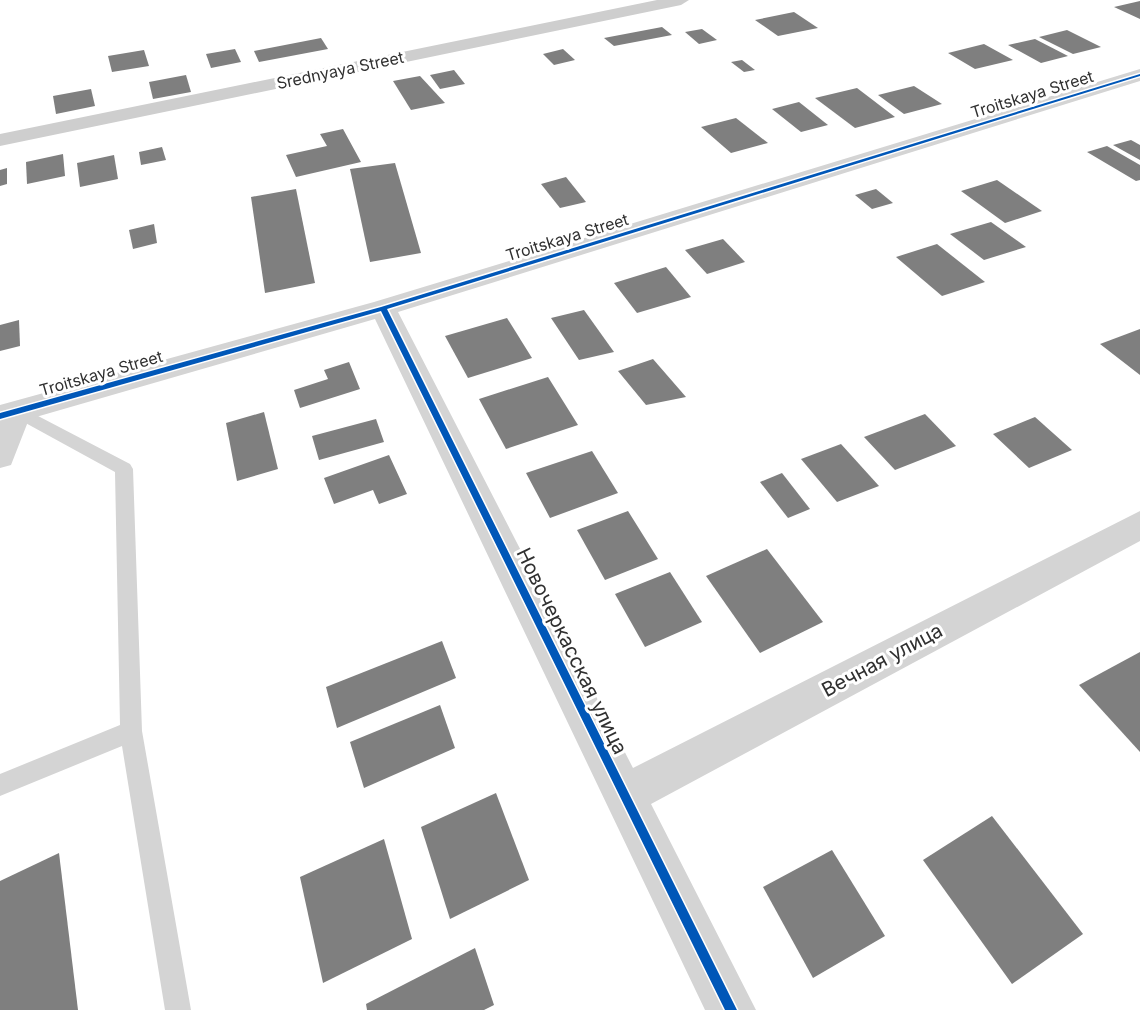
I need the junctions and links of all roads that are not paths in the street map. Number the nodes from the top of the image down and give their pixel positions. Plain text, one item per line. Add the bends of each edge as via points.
1 (681, 0) edge
2 (1140, 75) edge
3 (0, 140) edge
4 (382, 308) junction
5 (8, 414) edge
6 (0, 456) edge
7 (1140, 525) edge
8 (131, 731) junction
9 (0, 785) edge
10 (625, 795) junction
11 (178, 1010) edge
12 (731, 1010) edge

1 - 3 street, Srednyaya Street
2 - 4 street, Troitskaya Street
4 - 5 street, Troitskaya Street
4 - 10 street, Новочеркасская улица
5 - 6 street
5 - 8 lane via 124,469
7 - 10 street, Вечная улица
8 - 9 lane
8 - 11 lane
10 - 12 street, Новочеркасская улица

